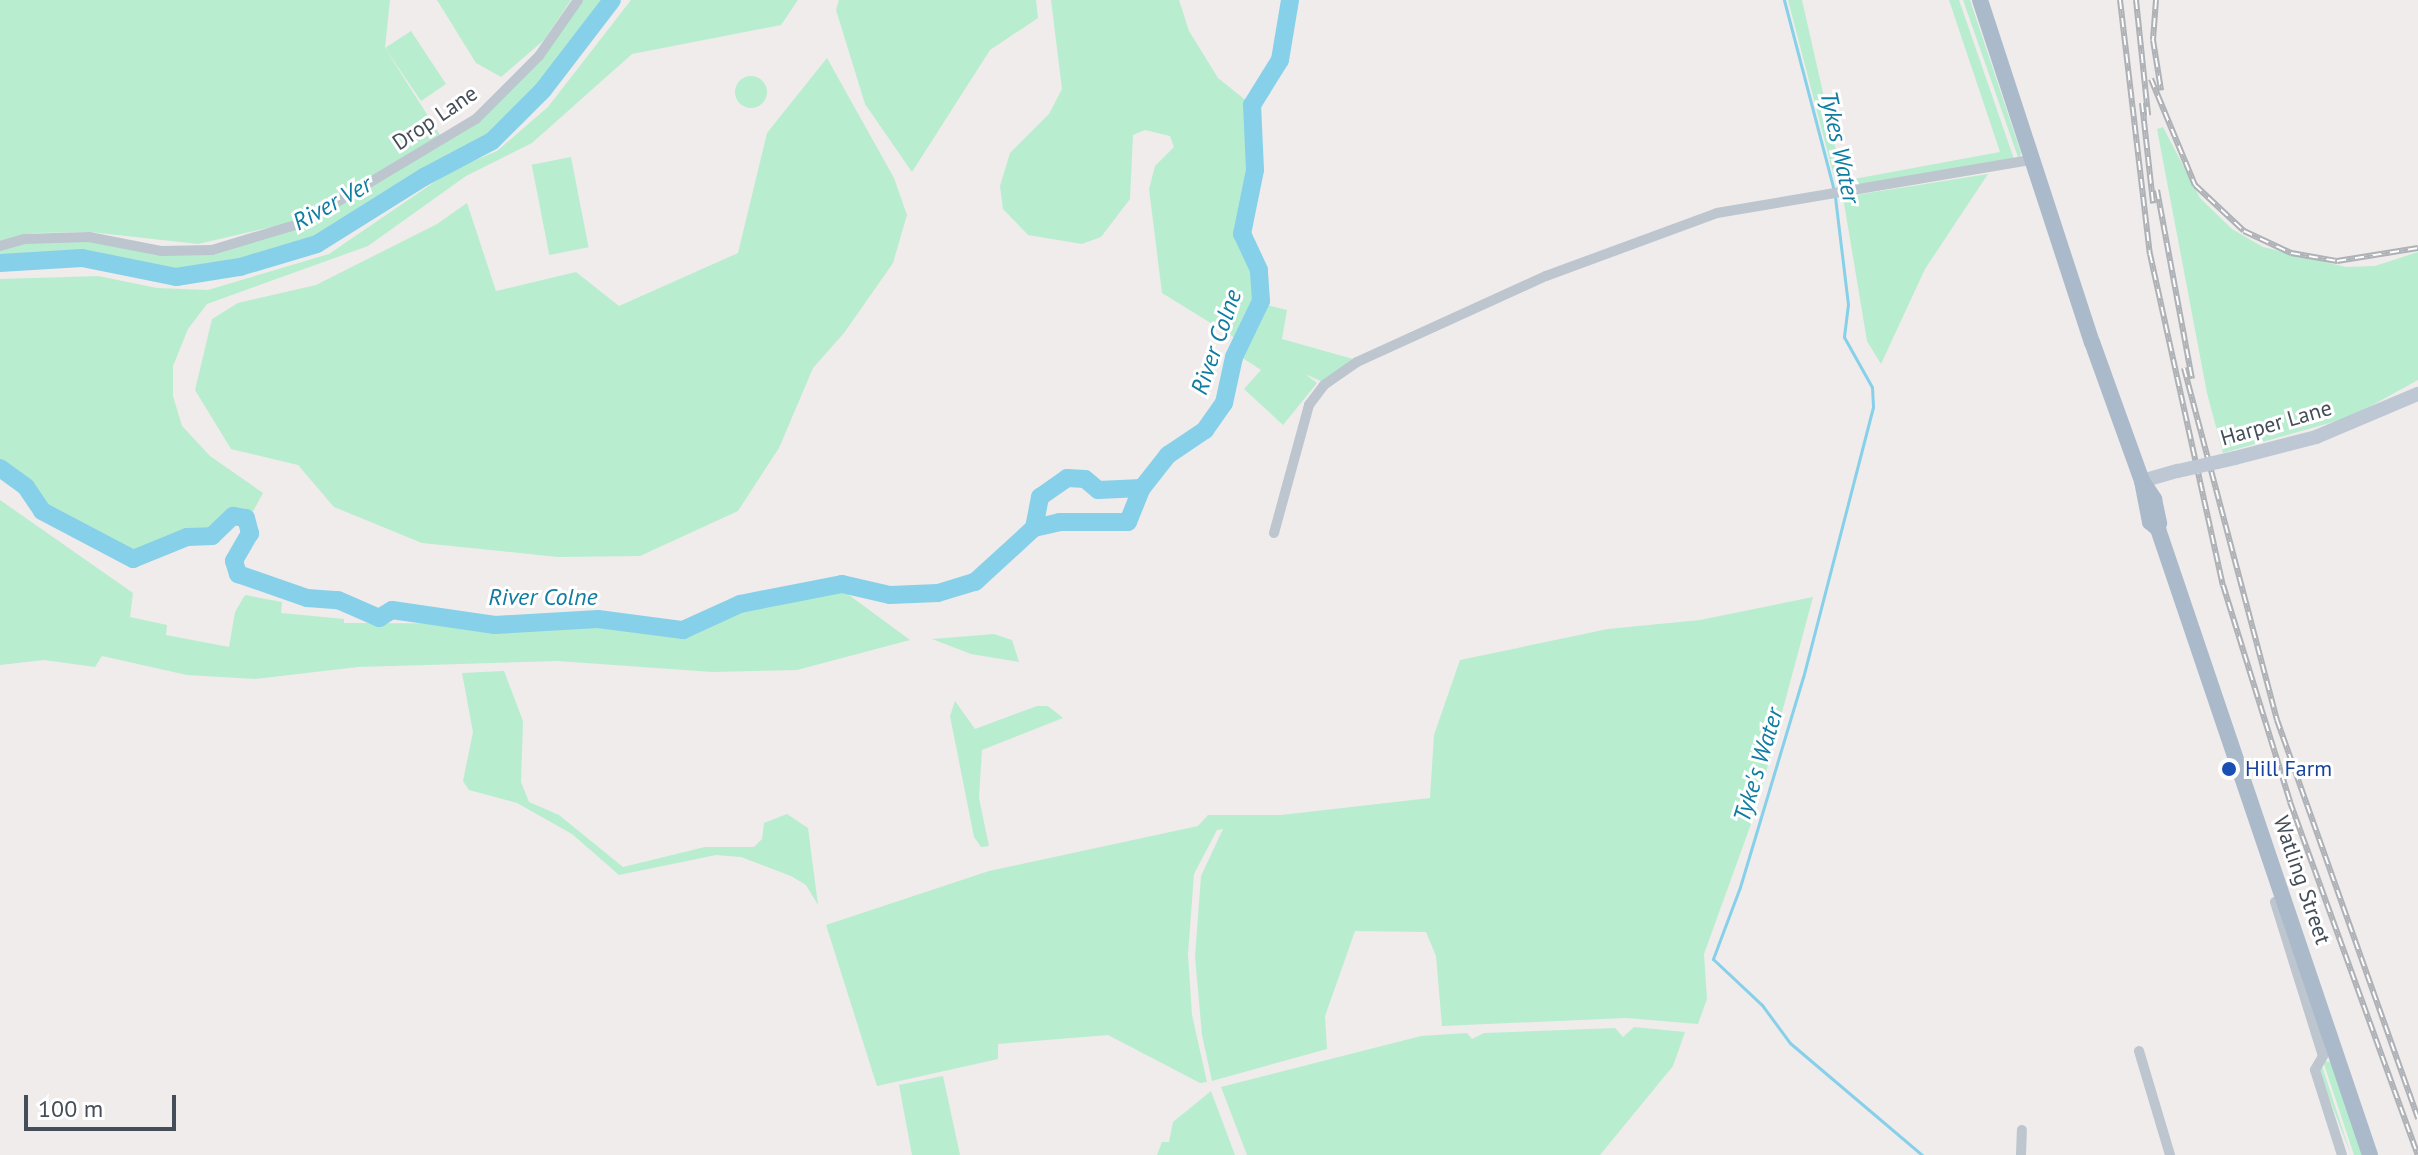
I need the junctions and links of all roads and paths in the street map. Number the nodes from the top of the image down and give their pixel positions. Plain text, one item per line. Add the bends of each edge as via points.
1 (578, 0) edge
2 (1980, 0) edge
3 (2032, 160) junction
4 (0, 246) edge
5 (2418, 394) edge
6 (2142, 481) junction
7 (1274, 533) dead end
8 (2139, 1051) dead end
9 (2329, 1054) junction
10 (2022, 1130) dead end
11 (2021, 1155) edge
12 (2170, 1155) edge
13 (2342, 1155) edge
14 (2370, 1155) edge

1 - 4 street, Drop Lane via 539,56 476,119 302,223 212,250 161,251 89,237 24,239
2 - 3 main road, Watling Street
3 - 6 main road, Watling Street
3 - 7 street via 1717,213 1546,276 1357,362 1324,385 1309,405
5 - 6 main road, Harper Lane, bridge via 2316,437
6 - 9 main road, Watling Street via 2150,522 2158,529 2286,899
8 - 12 street
9 - 13 street via 2315,1070
9 - 14 main road, Watling Street
10 - 11 street

